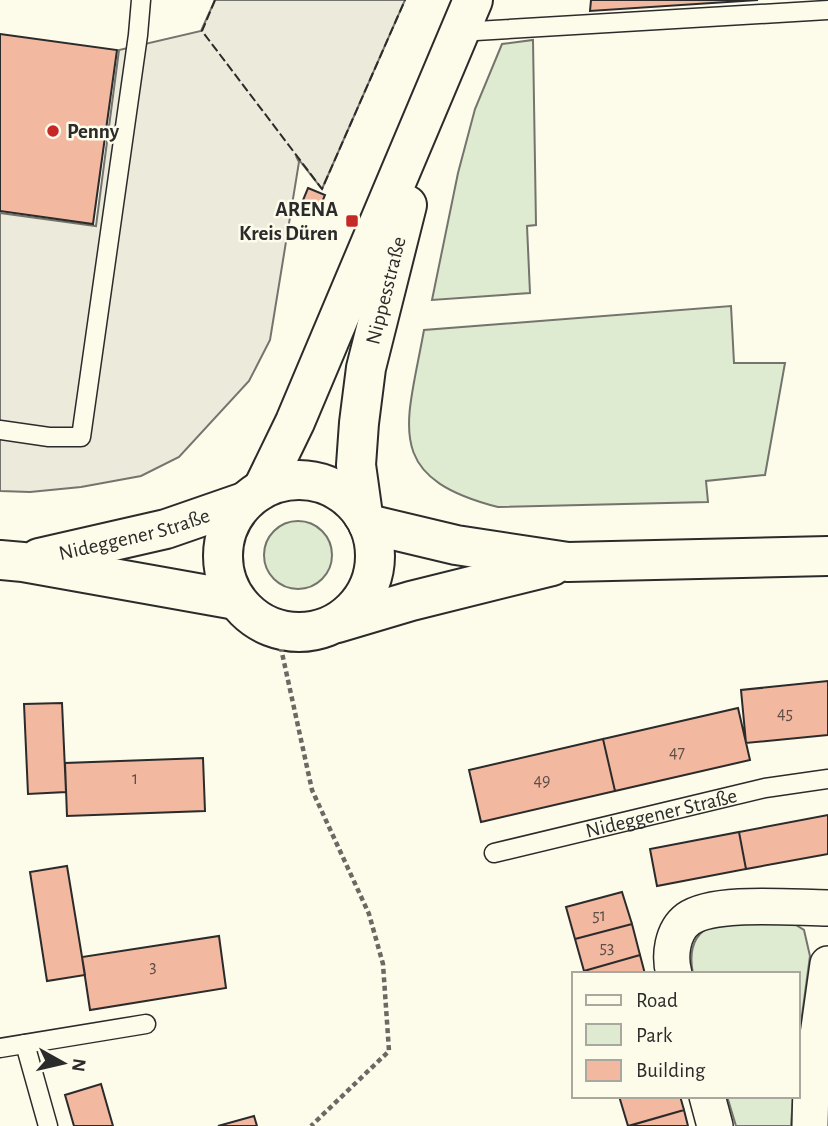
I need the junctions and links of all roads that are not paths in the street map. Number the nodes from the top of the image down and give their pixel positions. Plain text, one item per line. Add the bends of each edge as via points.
1 (141, 0) edge
2 (828, 10) edge
3 (466, 16) edge
4 (442, 71) junction
5 (0, 430) edge
6 (254, 495) junction
7 (366, 520) junction
8 (828, 556) edge
9 (12, 561) edge
10 (568, 562) junction
11 (236, 600) junction
12 (334, 624) junction
13 (828, 779) edge
14 (494, 853) dead end
15 (828, 908) edge
16 (827, 968) edge
17 (674, 972) edge
18 (146, 1024) dead end
19 (25, 1044) junction
20 (0, 1048) edge
21 (708, 1098) edge
22 (48, 1126) edge
23 (715, 1126) edge
24 (810, 1126) edge

1 - 5 lane via 80,437
2 - 3 lane
3 - 4 main road, Nippesstraße
4 - 6 main road, Nippesstraße via 306,396
4 - 7 main road, Nippesstraße via 366,369 356,466
6 - 7 main road via 291,480 319,482 344,494
6 - 9 main road, Nideggener Straße via 166,529
6 - 11 main road via 225,532 223,568
7 - 10 main road via 456,545
7 - 12 main road via 375,552 371,580 357,606
8 - 10 main road
9 - 11 main road, Nideggener Straße
10 - 12 main road
11 - 12 main road via 254,619 277,630 306,633
13 - 14 lane, Nideggener Straße via 765,788
15 - 17 street via 727,908 688,919 672,949
16 - 24 street
18 - 19 lane
19 - 20 lane
19 - 22 lane
21 - 23 street

